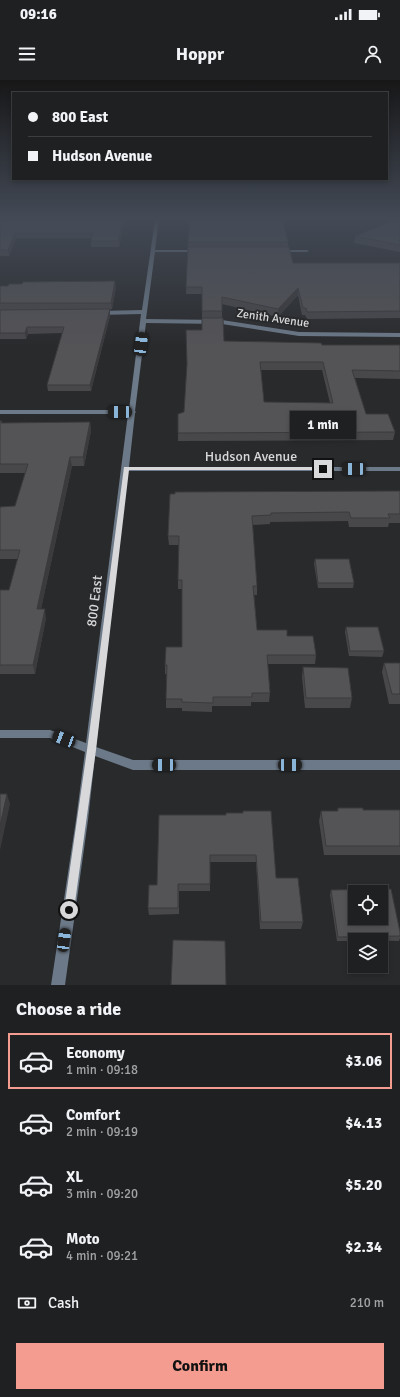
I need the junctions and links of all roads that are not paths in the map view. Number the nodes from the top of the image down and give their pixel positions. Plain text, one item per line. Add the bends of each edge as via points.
1 (152, 262) edge
2 (144, 312) junction
3 (91, 313) edge
4 (143, 321) junction
5 (400, 335) edge
6 (0, 412) edge
7 (132, 412) junction
8 (126, 469) junction
9 (400, 469) edge
10 (0, 734) edge
11 (91, 750) junction
12 (400, 765) edge
13 (58, 985) edge

1 - 2 street, 800 East
2 - 3 street
2 - 4 street, 800 East
4 - 5 street, Zenith Avenue via 222,322 299,334
4 - 7 street, 800 East
6 - 7 street
7 - 8 street, 800 East
8 - 9 street, Hudson Avenue
8 - 11 street, 800 East
10 - 11 street via 50,734
11 - 12 street via 132,766
11 - 13 street, 800 East

